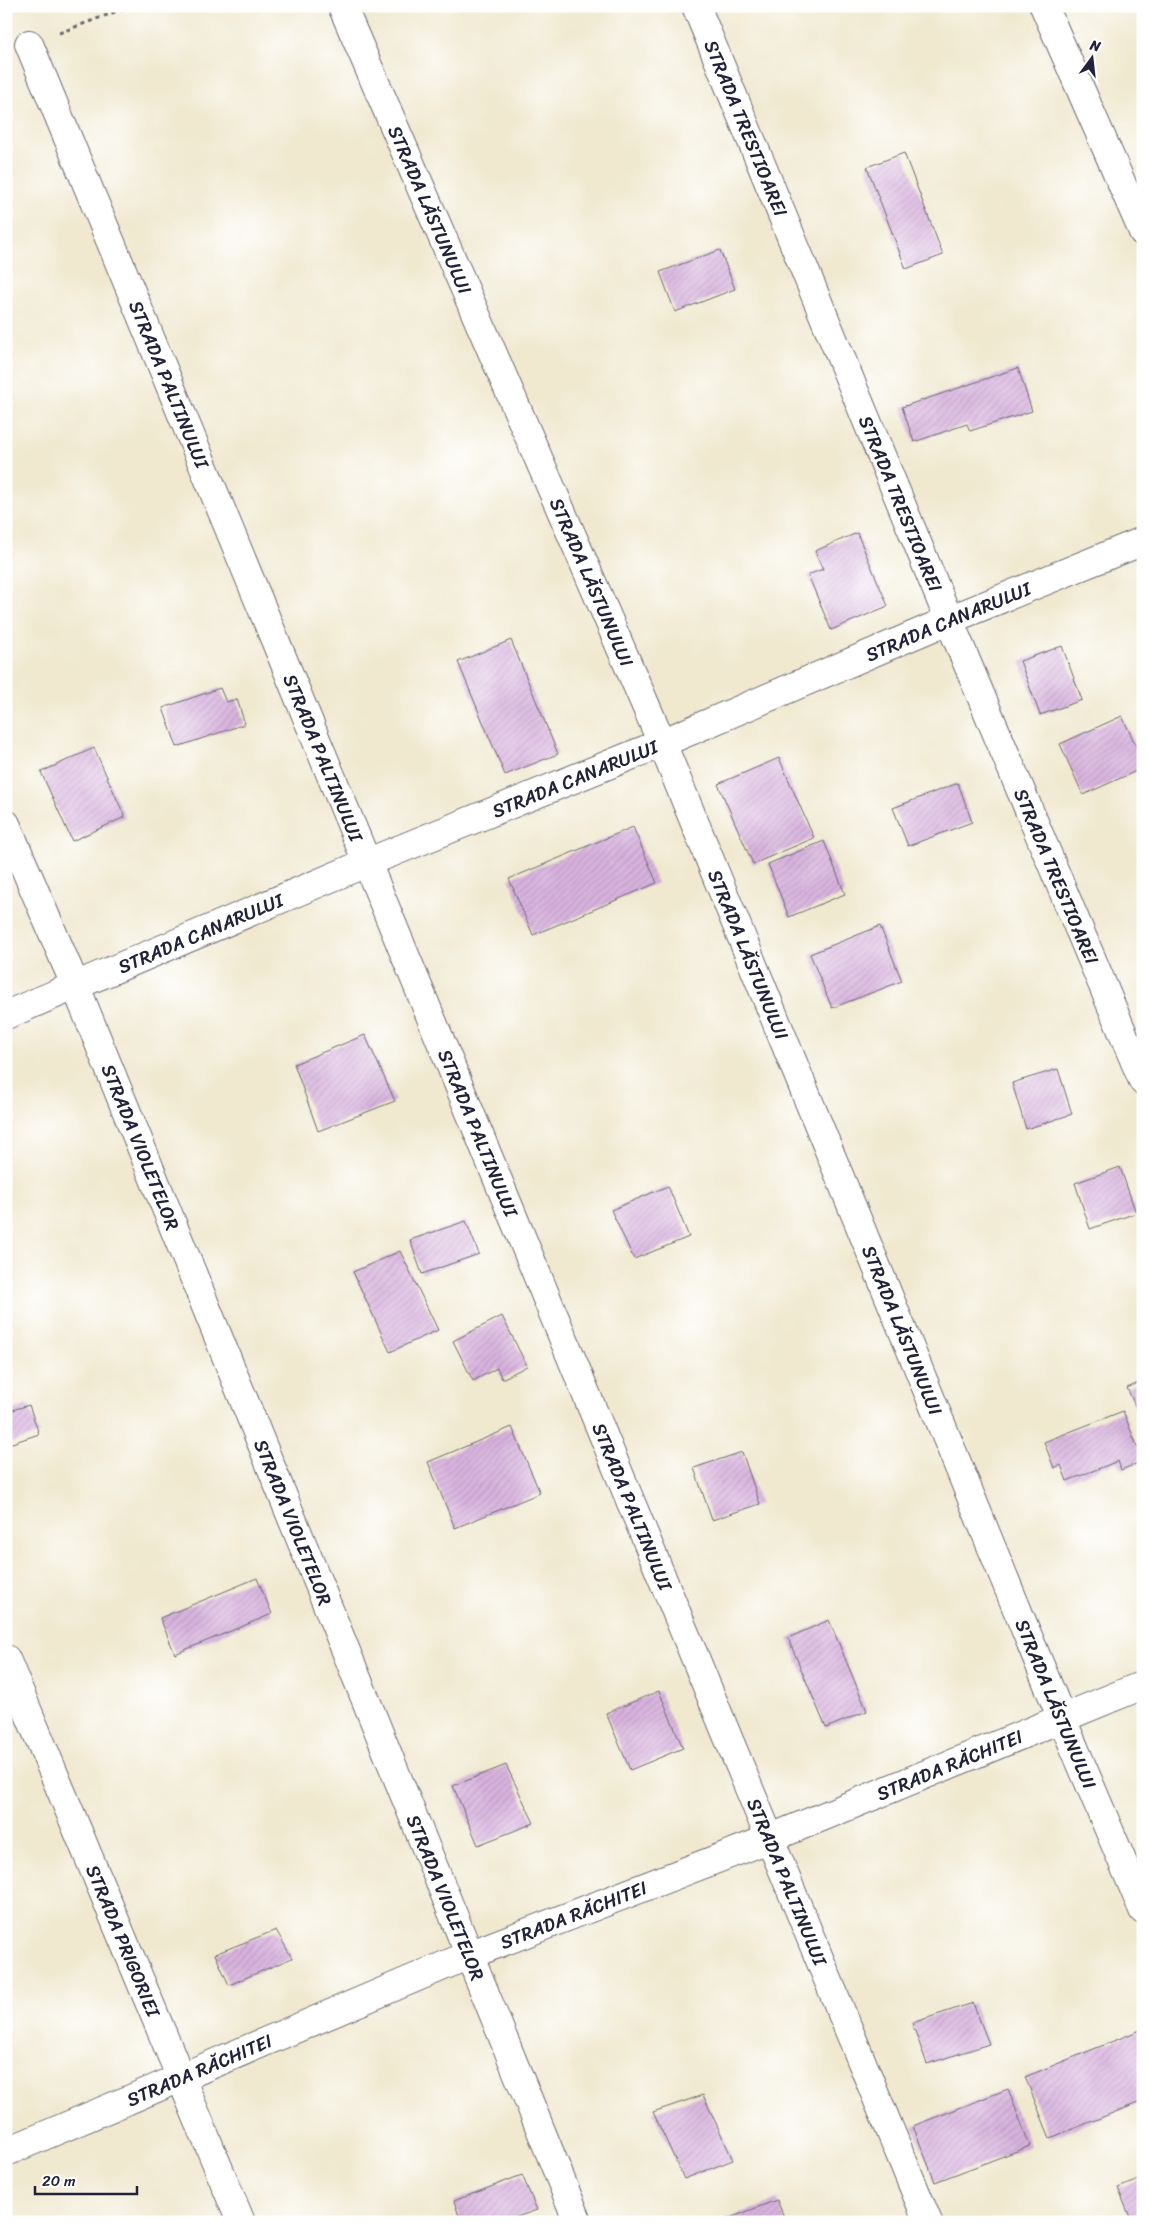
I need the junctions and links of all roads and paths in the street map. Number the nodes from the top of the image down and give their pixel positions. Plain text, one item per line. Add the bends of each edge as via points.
1 (131, 6) edge
2 (342, 6) edge
3 (696, 6) edge
4 (1044, 6) edge
5 (29, 44) joint
6 (1143, 232) edge
7 (1143, 541) edge
8 (949, 620) junction
9 (662, 743) junction
10 (6, 824) edge
11 (366, 863) junction
12 (76, 986) junction
13 (6, 1015) edge
14 (1143, 1081) edge
15 (6, 1659) edge
16 (1143, 1685) edge
17 (1062, 1719) junction
18 (771, 1838) junction
19 (1143, 1910) edge
20 (469, 1955) junction
21 (183, 2079) junction
22 (6, 2152) edge
23 (241, 2222) edge
24 (578, 2222) edge
25 (928, 2222) edge

1 - 5 path
2 - 9 street, STRADA LĂSTUNULUI
3 - 8 street, STRADA TRESTIOAREI
4 - 6 street
5 - 11 street, STRADA PALTINULUI
7 - 8 street, STRADA CANARULUI
8 - 9 street, STRADA CANARULUI
8 - 14 street, STRADA TRESTIOAREI
9 - 11 street, STRADA CANARULUI
9 - 17 street, STRADA LĂSTUNULUI
10 - 12 street, STRADA VIOLETELOR
11 - 12 street, STRADA CANARULUI
11 - 18 street, STRADA PALTINULUI
12 - 13 street, STRADA CANARULUI
12 - 20 street, STRADA VIOLETELOR
15 - 21 street, STRADA PRIGORIEI
16 - 17 street, STRADA RĂCHITEI
17 - 18 street, STRADA RĂCHITEI
17 - 19 street, STRADA LĂSTUNULUI
18 - 20 street, STRADA RĂCHITEI
18 - 25 street, STRADA PALTINULUI
20 - 21 street, STRADA RĂCHITEI
20 - 24 street, STRADA VIOLETELOR
21 - 22 street, STRADA RĂCHITEI
21 - 23 street, STRADA PRIGORIEI

